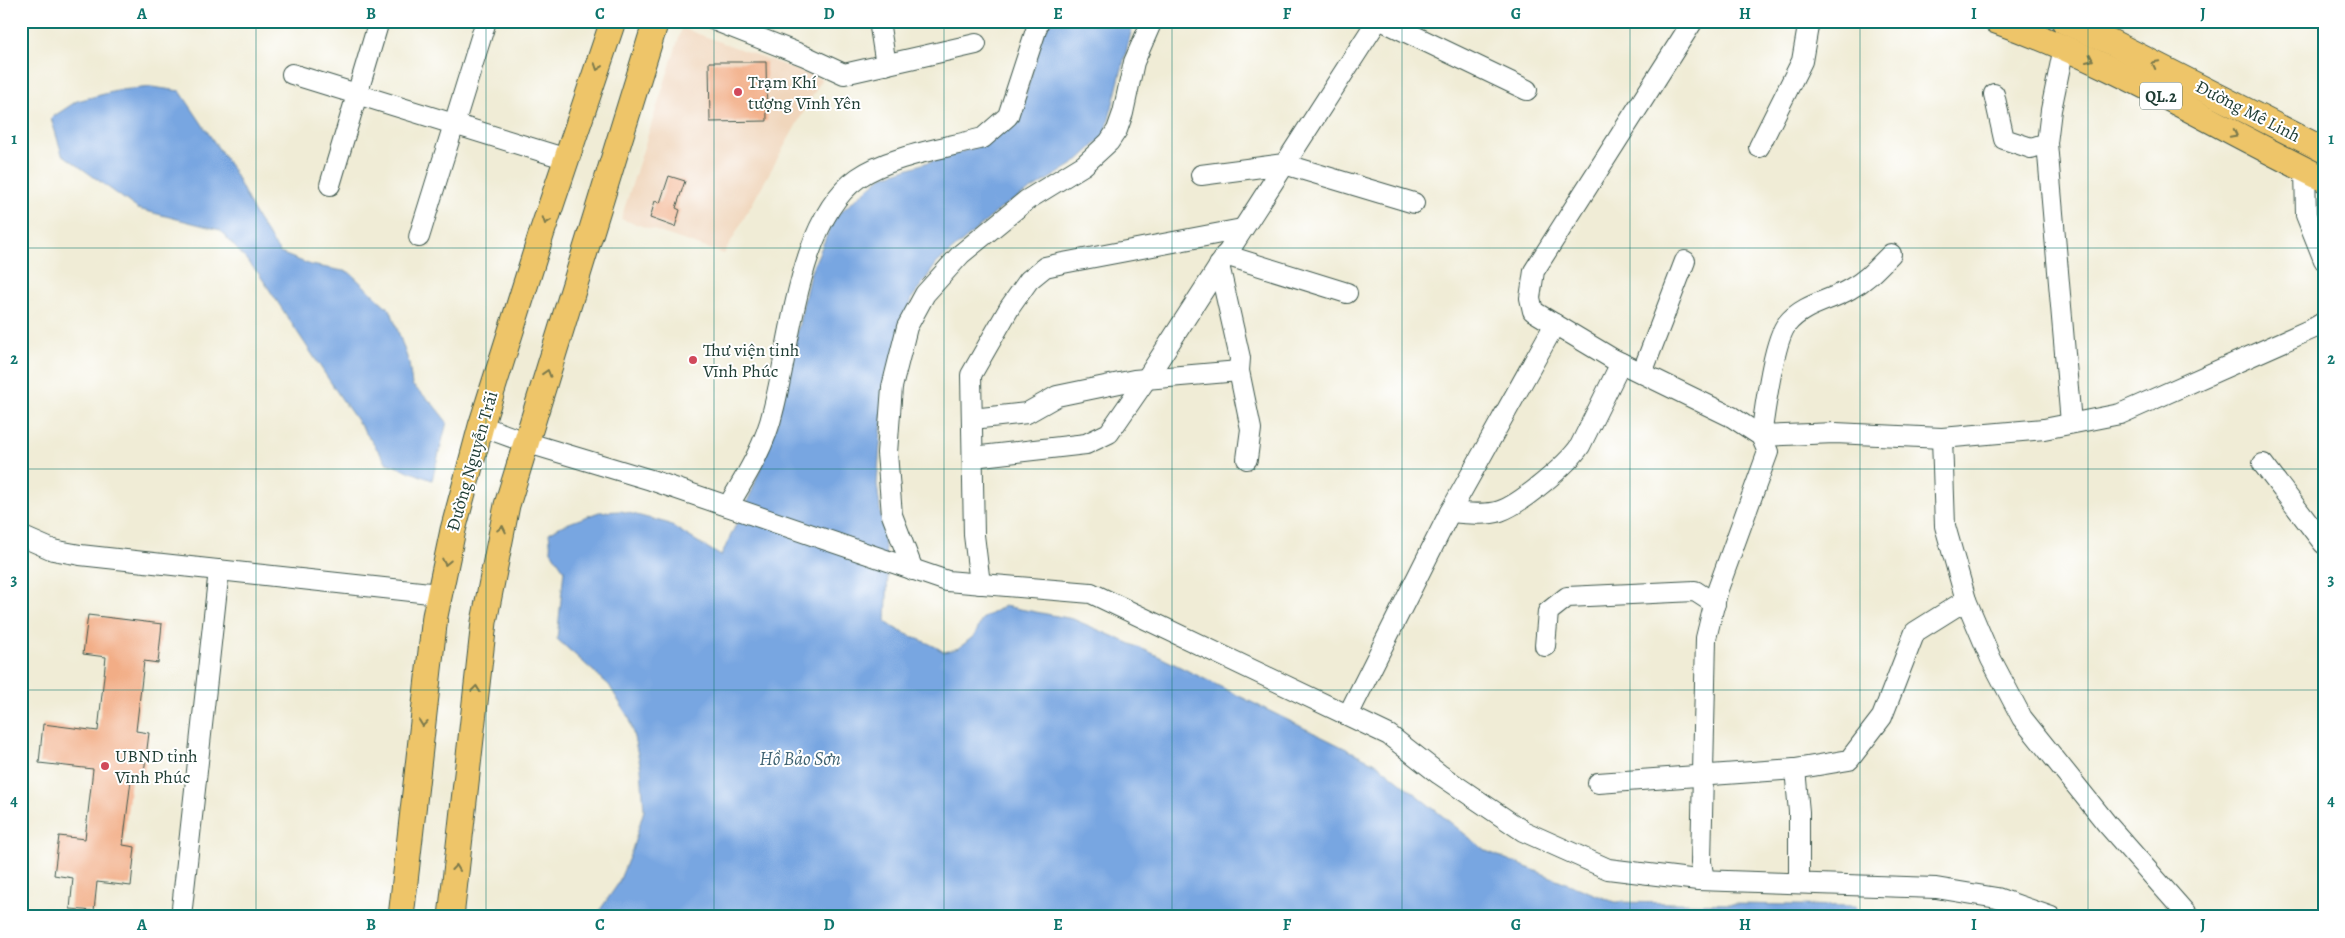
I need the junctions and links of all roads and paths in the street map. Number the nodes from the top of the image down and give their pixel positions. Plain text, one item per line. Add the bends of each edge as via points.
1 (379, 21) edge
2 (486, 21) edge
3 (613, 21) edge
4 (656, 21) edge
5 (716, 21) edge
6 (879, 21) edge
7 (1039, 21) edge
8 (1152, 21) edge
9 (1377, 21) edge
10 (1383, 21) edge
11 (1693, 21) edge
12 (1809, 21) edge
13 (1996, 21) edge
14 (2064, 21) edge
15 (738, 25) edge
16 (976, 44) dead end
17 (2064, 47) junction
18 (886, 65) junction
19 (292, 74) dead end
20 (1527, 90) dead end
21 (1994, 94) dead end
22 (358, 95) junction
23 (452, 124) junction
24 (2047, 144) junction
25 (1760, 147) dead end
26 (2324, 150) edge
27 (567, 159) junction
28 (1284, 164) junction
29 (2314, 174) edge
30 (1201, 175) dead end
31 (330, 185) dead end
32 (1414, 203) dead end
33 (1242, 229) junction
34 (419, 236) dead end
35 (1891, 254) dead end
36 (1222, 260) junction
37 (2324, 260) edge
38 (1685, 261) dead end
39 (1347, 293) dead end
40 (2324, 322) edge
41 (1555, 324) junction
42 (1621, 363) junction
43 (1239, 371) junction
44 (1642, 373) junction
45 (1147, 378) junction
46 (972, 419) junction
47 (2071, 423) junction
48 (480, 426) junction
49 (1761, 436) junction
50 (1942, 438) junction
51 (525, 442) junction
52 (973, 457) junction
53 (1246, 459) dead end
54 (2262, 464) dead end
55 (731, 507) junction
56 (1450, 512) junction
57 (21, 536) edge
58 (2324, 544) edge
59 (908, 568) junction
60 (219, 570) junction
61 (980, 584) junction
62 (439, 594) junction
63 (1966, 600) junction
64 (1714, 604) junction
65 (1545, 646) dead end
66 (1348, 715) junction
67 (1795, 769) junction
68 (1703, 774) junction
69 (1598, 783) dead end
70 (1704, 880) junction
71 (1800, 883) junction
72 (181, 917) edge
73 (401, 917) edge
74 (451, 917) edge
75 (2051, 917) edge
76 (2190, 917) edge

1 - 22 street
2 - 23 street
3 -> 27 main road, Đường Nguyễn Trãi
51 -> 4 main road
5 - 15 street
6 - 18 street
7 - 55 street via 1008,116 995,130 983,138 892,161 873,169 856,179 819,226 808,252 773,413 758,455
8 - 59 street via 1134,62 1123,113 1110,142 1084,165 1028,200 961,254 926,294 907,327 892,387 887,453 892,515
9 - 28 street
10 - 20 street
11 - 41 street via 1534,271 1530,298 1533,311
12 - 25 street via 1802,61
13 - 17 main road, Đường Mê Linh / QL.2
26 -> 14 main road, Đường Mê Linh / QL.2
15 - 18 street via 844,74
16 - 18 street
17 - 24 street
17 -> 29 main road, Đường Mê Linh / QL.2
19 - 22 street
21 - 24 street via 2004,139 2031,148
22 - 23 street
22 - 31 street
23 - 27 street
23 - 34 street
24 - 47 street
27 -> 48 main road, Đường Nguyễn Trãi
28 - 30 street
28 - 32 street
28 - 33 street
29 - 37 street via 2306,215
33 - 36 street
33 - 46 street via 1041,270 1029,280 1010,307 971,376
35 - 49 street via 1865,280 1796,314 1785,326 1774,356
36 - 39 street
36 - 43 street via 1240,358
36 - 45 street
38 - 44 street
40 - 47 street via 2120,414
41 - 42 street
41 - 56 street
42 - 44 street
42 - 56 street via 1580,446 1564,465 1501,511 1486,514
43 - 45 street
43 - 53 street via 1251,429
44 - 49 street via 1732,417
45 - 46 street via 1057,396 1027,413
45 - 52 street via 1109,432 1086,444
46 - 52 street
47 - 50 street via 2044,429
48 - 51 street
48 -> 62 main road, Đường Nguyễn Trãi
49 - 50 street via 1835,433
49 - 64 street via 1768,452
50 - 63 street via 1944,526
51 - 55 street
74 -> 51 main road via 484,622 507,505
52 - 61 street via 974,535
54 - 58 street
55 - 59 street
56 - 66 street
57 - 60 street via 53,550 80,555
59 - 61 street via 947,582
60 - 62 street
60 - 72 street
61 - 66 street via 1090,593
62 -> 73 main road, Đường Nguyễn Trãi
63 - 67 street via 1916,632 1882,717 1849,760
63 - 76 street via 1991,659 2022,718 2107,824
64 - 65 street via 1695,591 1567,597 1548,612
64 - 68 street via 1706,638
66 - 70 street via 1389,735 1439,774 1523,831 1608,869
67 - 68 street
67 - 71 street
68 - 69 street
68 - 70 street via 1700,862
70 - 71 street
71 - 75 street via 1936,888 1997,898

